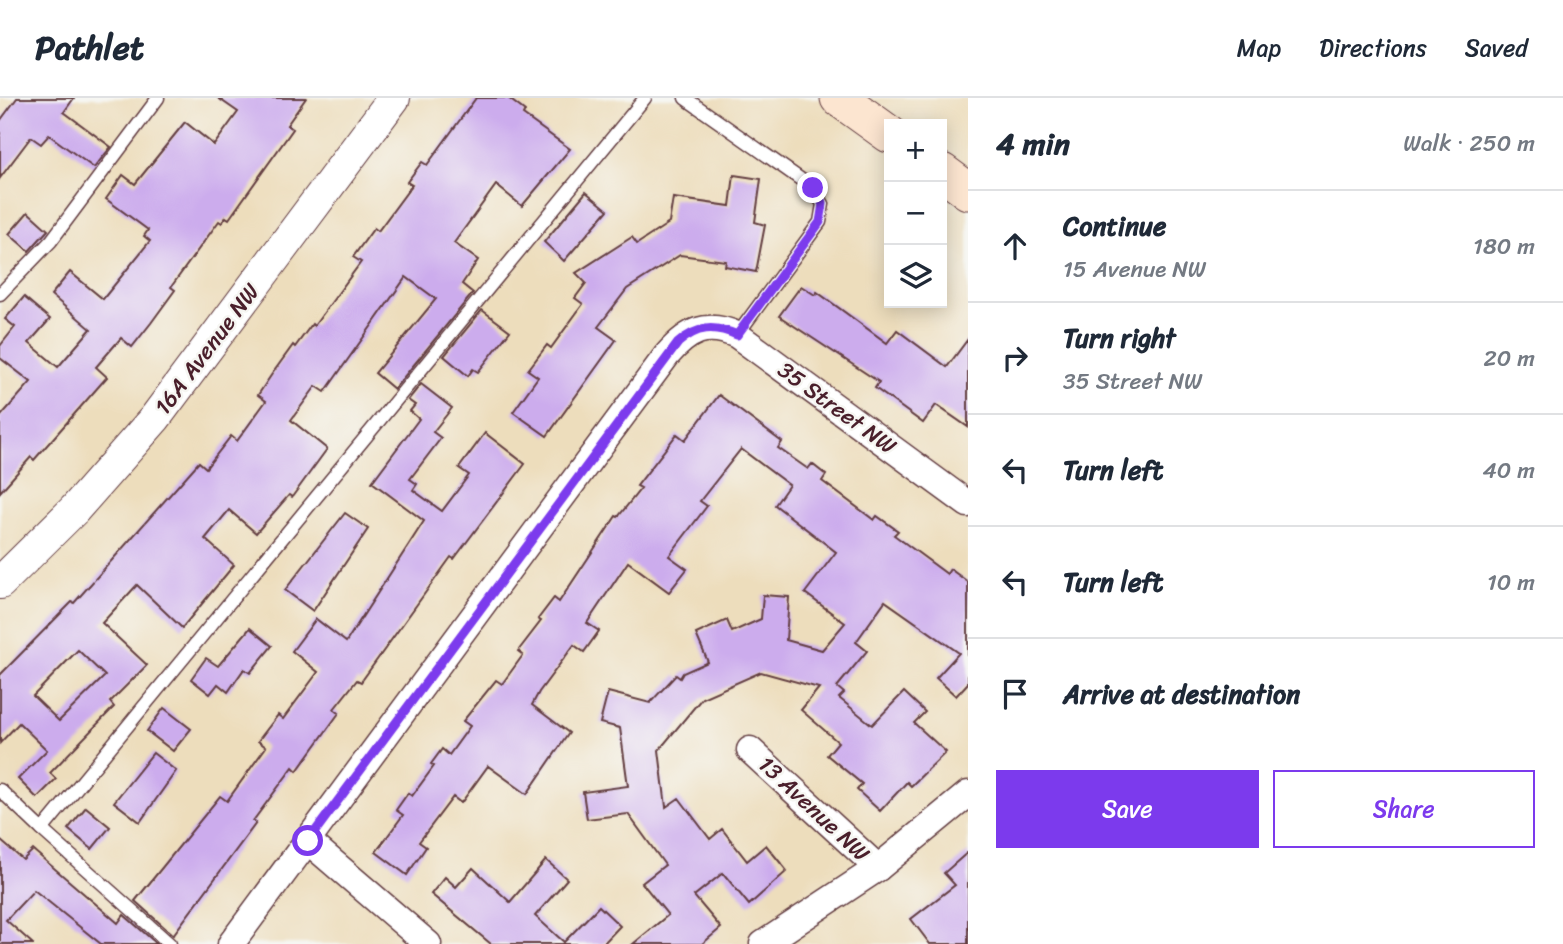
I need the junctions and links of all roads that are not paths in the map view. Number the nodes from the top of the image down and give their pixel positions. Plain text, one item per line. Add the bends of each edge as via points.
1 (158, 98) edge
2 (394, 98) edge
3 (645, 98) edge
4 (685, 98) edge
5 (839, 98) edge
6 (884, 130) edge
7 (947, 176) edge
8 (968, 191) edge
9 (0, 294) edge
10 (737, 335) junction
11 (968, 504) edge
12 (0, 583) edge
13 (750, 750) dead end
14 (0, 790) edge
15 (968, 794) edge
16 (42, 830) junction
17 (308, 841) junction
18 (878, 868) junction
19 (170, 944) edge
20 (231, 944) edge
21 (428, 944) edge
22 (763, 944) edge

1 - 9 lane via 51,241
2 - 12 street, 16A Avenue NW via 155,418 74,510
3 - 16 lane
4 - 10 lane via 813,188 823,204 820,222
5 - 6 main road
7 - 8 main road
10 - 11 street, 35 Street NW
10 - 17 street, 35 Street NW via 701,328 689,333 667,355
13 - 18 street, 13 Avenue NW
14 - 16 lane
15 - 18 street, 13 Avenue NW
16 - 19 lane
17 - 20 street
17 - 21 street
18 - 22 street, 13 Avenue NW

